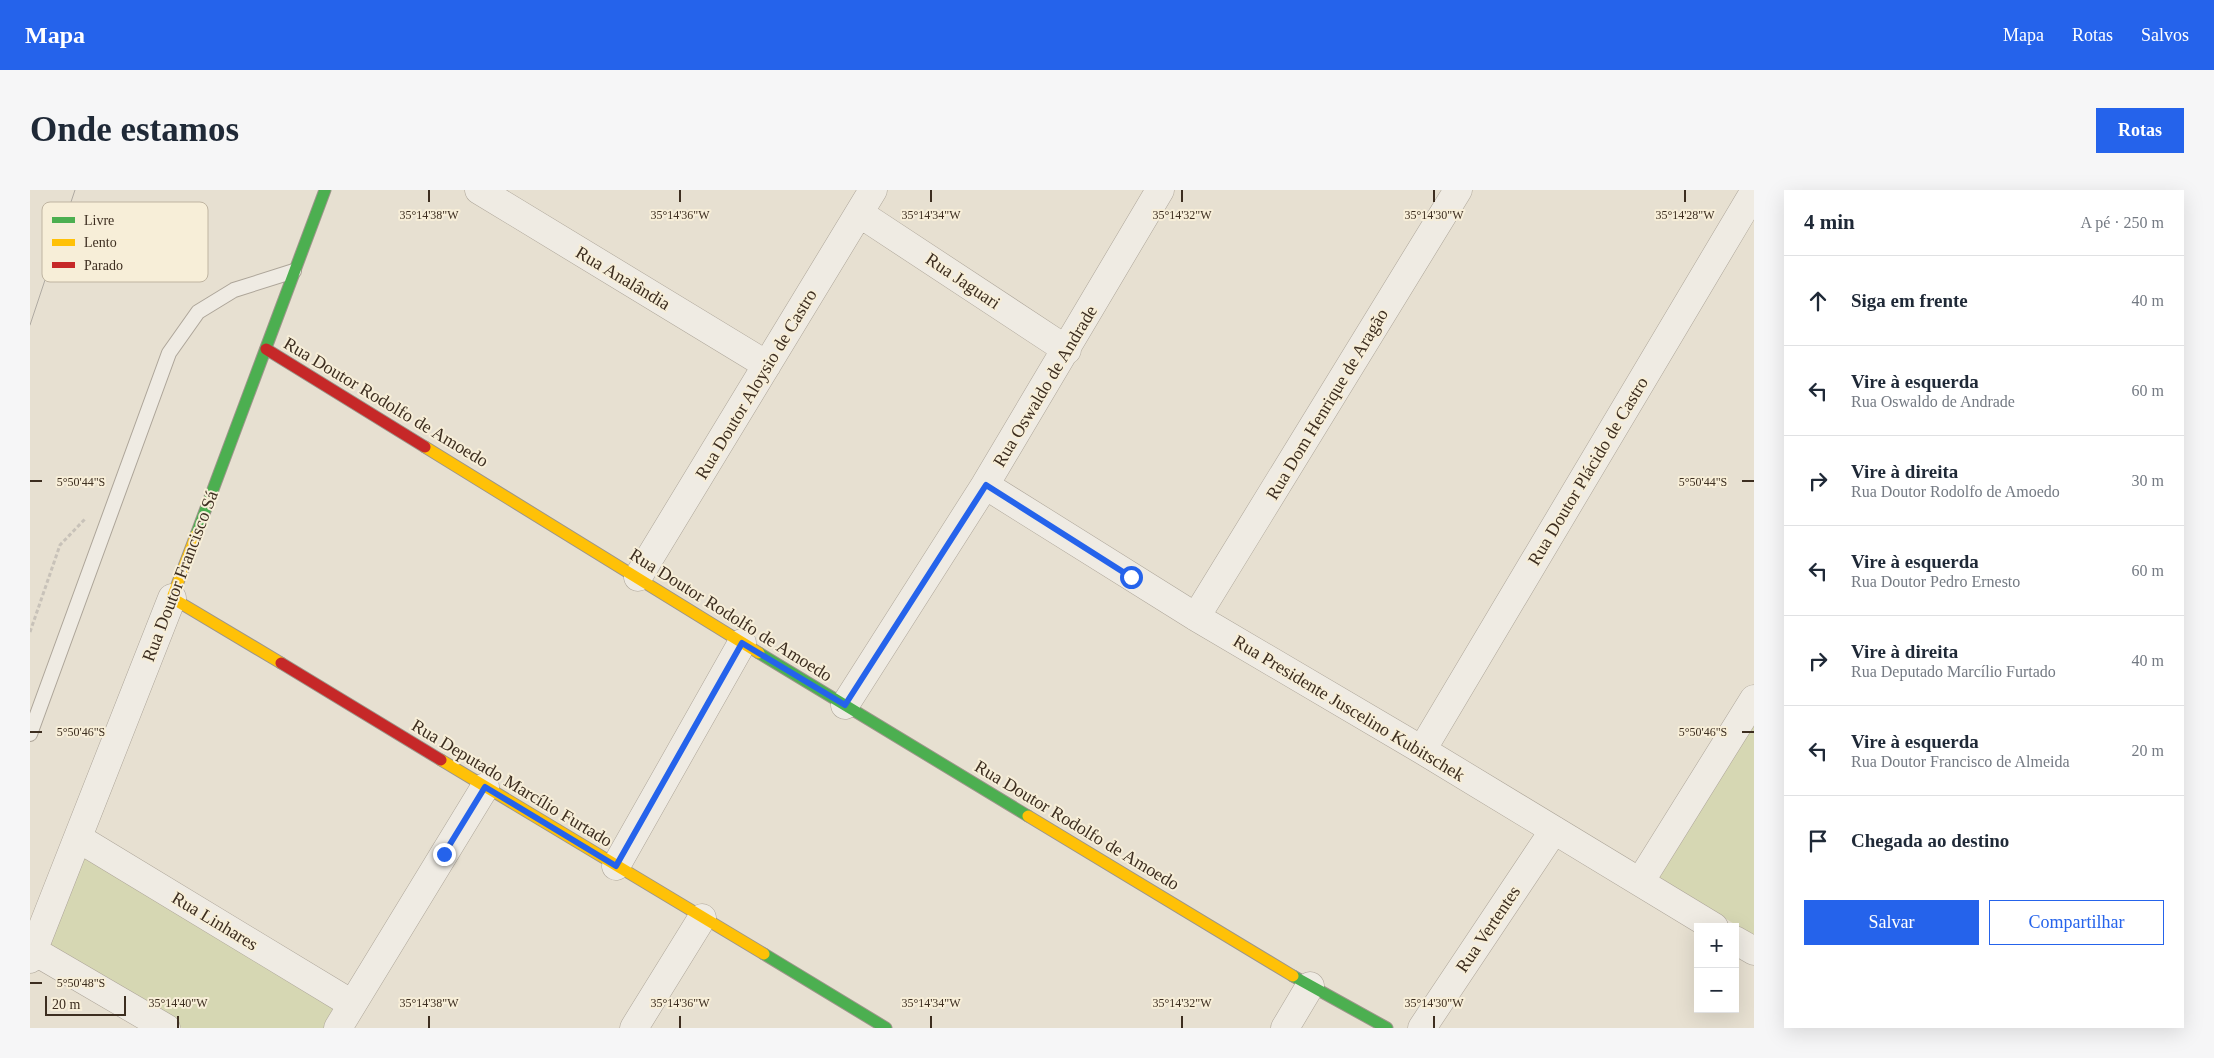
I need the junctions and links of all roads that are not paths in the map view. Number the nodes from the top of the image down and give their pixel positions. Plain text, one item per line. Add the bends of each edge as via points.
1 (325, 190) edge
2 (479, 190) edge
3 (1160, 190) edge
4 (1458, 190) edge
5 (1754, 192) edge
6 (866, 201) edge
7 (294, 271) junction
8 (266, 349) junction
9 (1067, 350) junction
10 (767, 365) junction
11 (986, 485) junction
12 (638, 577) junction
13 (172, 598) junction
14 (1196, 617) junction
15 (742, 643) junction
16 (1754, 699) edge
17 (845, 705) junction
18 (30, 734) edge
19 (1422, 750) junction
20 (485, 787) junction
21 (1554, 830) junction
22 (78, 838) junction
23 (616, 866) junction
24 (1640, 882) junction
25 (702, 918) junction
26 (1707, 923) edge
27 (1739, 942) edge
28 (1754, 951) edge
29 (32, 955) edge
30 (1310, 986) junction
31 (352, 1004) junction
32 (166, 1028) edge
33 (338, 1028) edge
34 (634, 1028) edge
35 (886, 1028) edge
36 (1286, 1028) edge
37 (1387, 1028) edge
38 (1422, 1028) edge

1 - 7 street, Rua Doutor Francisco Sá
2 - 10 street, Rua Analândia
3 - 9 street, Rua Oswaldo de Andrade
4 - 14 street, Rua Dom Henrique de Aragão
5 - 19 street, Rua Doutor Plácido de Castro
6 - 9 street, Rua Jaguari
6 - 10 street, Rua Doutor Aloysio de Castro
7 - 8 street, Rua Doutor Francisco Sá
7 - 18 lane via 234,290 198,312 169,353
8 - 12 street, Rua Doutor Rodolfo de Amoedo
8 - 13 street, Rua Doutor Francisco Sá
9 - 11 street, Rua Oswaldo de Andrade
10 - 12 street, Rua Doutor Aloysio de Castro
11 - 14 street, Rua Presidente Juscelino Kubitschek
11 - 17 street, Rua Oswaldo de Andrade
12 - 15 street, Rua Doutor Rodolfo de Amoedo
13 - 20 street, Rua Deputado Marcílio Furtado
13 - 22 street, Rua Doutor Francisco Sá
14 - 19 street, Rua Presidente Juscelino Kubitschek
15 - 17 street, Rua Doutor Rodolfo de Amoedo
15 - 23 street
16 - 24 street
17 - 30 street, Rua Doutor Rodolfo de Amoedo
19 - 21 street, Rua Presidente Juscelino Kubitschek
20 - 23 street, Rua Deputado Marcílio Furtado
20 - 31 street
21 - 24 street, Rua Presidente Juscelino Kubitschek
21 - 38 street, Rua Vertentes
22 - 29 street, Rua Doutor Francisco Sá
22 - 31 street, Rua Linhares
23 - 25 street, Rua Deputado Marcílio Furtado
24 - 26 street, Rua Presidente Juscelino Kubitschek
25 - 34 street
25 - 35 street, Rua Deputado Marcílio Furtado
27 - 28 street
29 - 32 street
30 - 36 street
30 - 37 street, Rua Doutor Rodolfo de Amoedo
31 - 33 street

